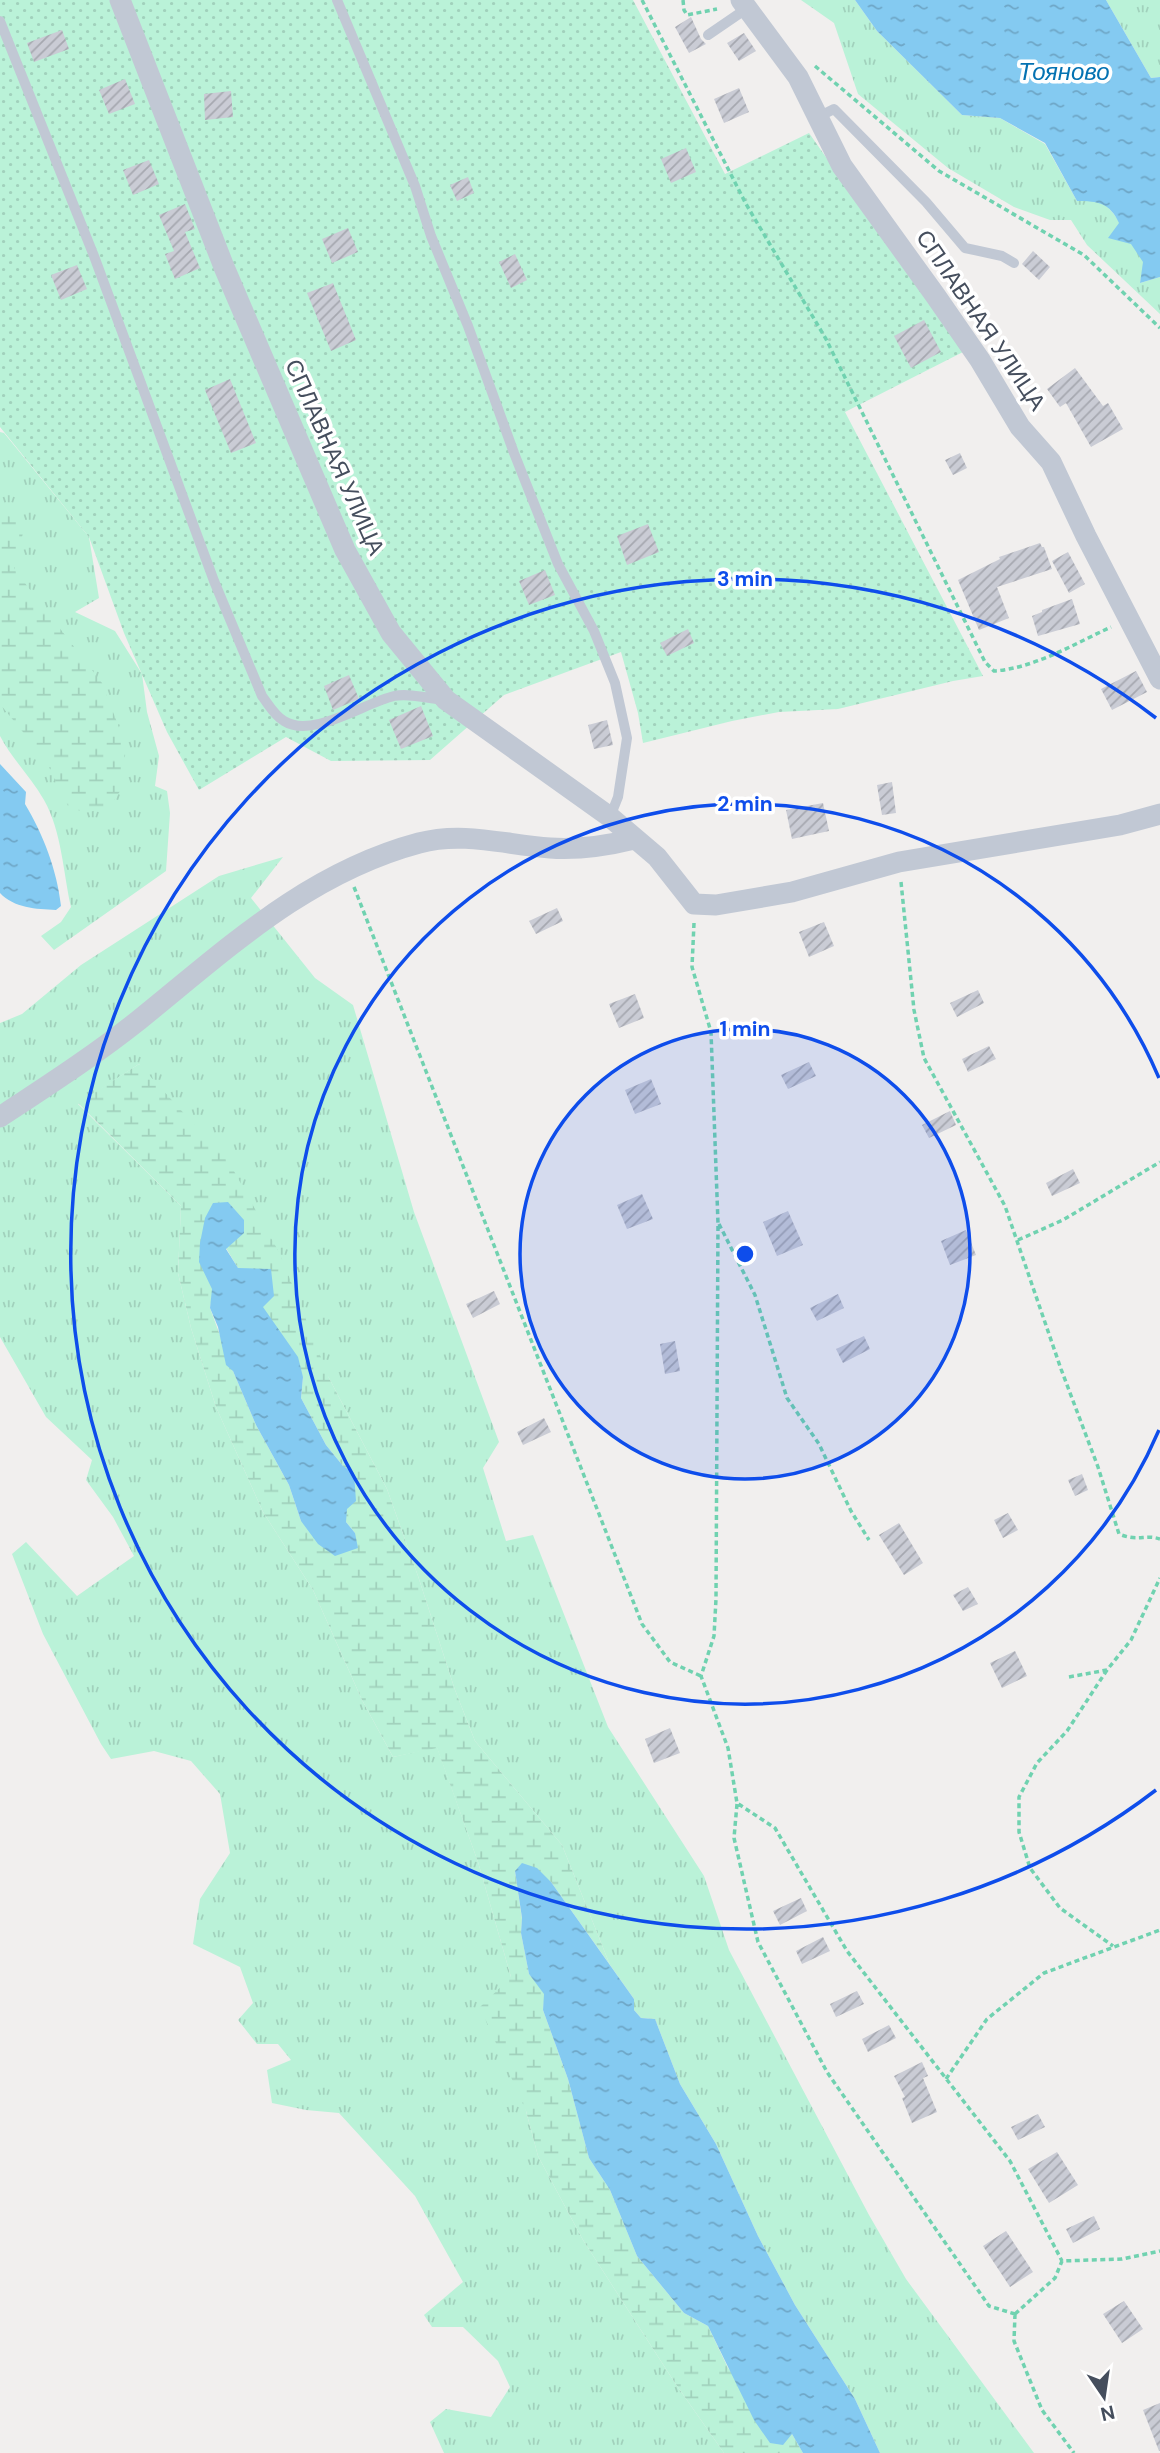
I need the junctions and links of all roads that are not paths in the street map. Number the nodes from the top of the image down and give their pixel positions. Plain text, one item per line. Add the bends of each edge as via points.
1 (120, 0) edge
2 (337, 0) edge
3 (738, 5) edge
4 (0, 20) edge
5 (708, 35) dead end
6 (818, 117) junction
7 (1014, 262) dead end
8 (1160, 679) edge
9 (446, 700) junction
10 (1160, 814) edge
11 (610, 817) junction
12 (634, 839) junction
13 (0, 1117) edge

1 - 9 street, СПЛАВНАЯ УЛИЦА via 224,267 345,550 391,634
2 - 11 lane via 415,186 553,552 615,683 627,738 618,797
3 - 5 lane
3 - 6 street, СПЛАВНАЯ УЛИЦА via 766,32 798,77
4 - 9 lane via 262,696 286,723 301,727 396,695
6 - 7 lane via 834,109 965,248
6 - 8 street, СПЛАВНАЯ УЛИЦА via 842,166 980,360 1020,427 1051,462
9 - 11 street, СПЛАВНАЯ УЛИЦА
10 - 12 street, СПЛАВНАЯ УЛИЦА via 1120,825 899,862 792,892 716,905 694,904 657,858
11 - 12 street, СПЛАВНАЯ УЛИЦА
12 - 13 street via 599,848 550,848 455,836 380,855 299,895 263,919 93,1055

